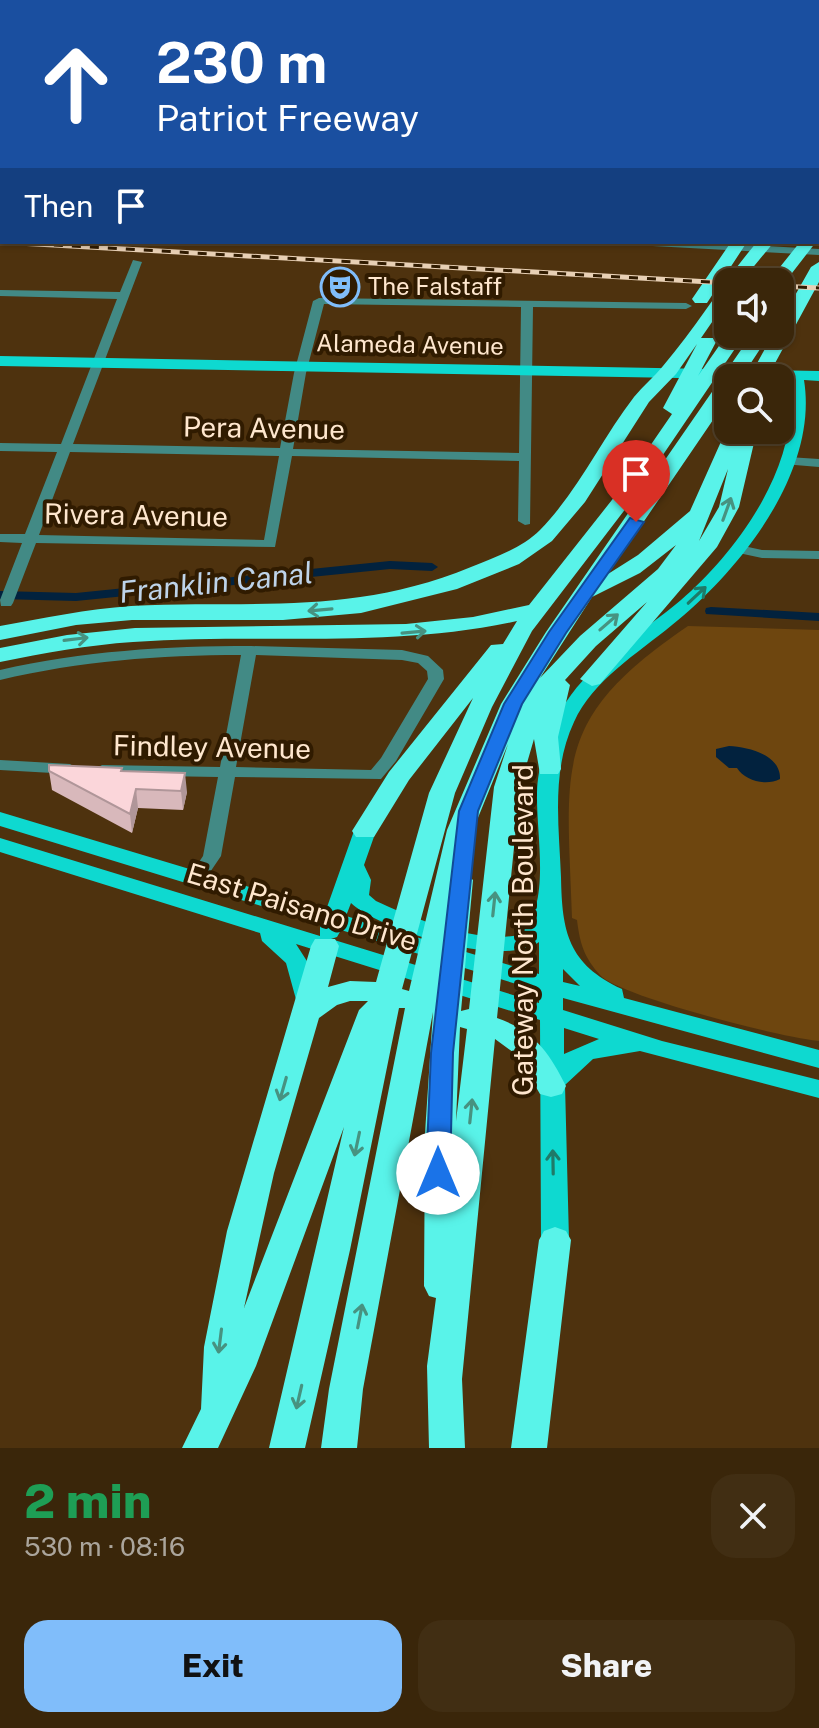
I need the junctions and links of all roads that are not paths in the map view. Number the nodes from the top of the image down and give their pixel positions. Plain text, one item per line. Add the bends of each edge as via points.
1 (671, 244) edge
2 (754, 244) edge
3 (765, 244) edge
4 (772, 244) edge
5 (776, 244) edge
6 (806, 244) edge
7 (726, 247) edge
8 (819, 255) edge
9 (137, 262) dead end
10 (819, 267) edge
11 (748, 268) edge
12 (750, 268) edge
13 (752, 268) edge
14 (772, 268) edge
15 (787, 268) edge
16 (819, 283) edge
17 (794, 287) edge
18 (819, 290) edge
19 (0, 293) edge
20 (124, 296) junction
21 (800, 302) junction
22 (527, 303) junction
23 (686, 306) dead end
24 (714, 307) edge
25 (714, 338) edge
26 (725, 348) edge
27 (0, 361) edge
28 (766, 364) edge
29 (777, 364) edge
30 (95, 366) junction
31 (0, 368) edge
32 (301, 370) junction
33 (527, 375) junction
34 (819, 376) edge
35 (714, 379) edge
36 (794, 380) edge
37 (794, 380) edge
38 (714, 381) edge
39 (819, 383) edge
40 (648, 392) junction
41 (684, 398) junction
42 (794, 398) edge
43 (714, 406) edge
44 (794, 431) edge
45 (728, 444) edge
46 (744, 444) edge
47 (791, 444) edge
48 (0, 447) edge
49 (66, 448) junction
50 (287, 452) junction
51 (526, 457) junction
52 (788, 461) junction
53 (819, 463) edge
54 (701, 506) junction
55 (525, 521) dead end
56 (0, 538) edge
57 (33, 539) junction
58 (739, 549) junction
59 (819, 555) edge
60 (604, 569) junction
61 (6, 603) dead end
62 (40, 624) junction
63 (0, 626) edge
64 (522, 629) junction
65 (0, 633) edge
66 (249, 652) junction
67 (0, 655) edge
68 (0, 675) edge
69 (592, 679) junction
70 (0, 765) edge
71 (549, 769) junction
72 (226, 773) junction
73 (0, 819) edge
74 (365, 831) joint
75 (0, 845) edge
76 (109, 852) junction
77 (31, 854) junction
78 (353, 865) junction
79 (196, 880) junction
80 (549, 903) junction
81 (449, 904) junction
82 (253, 925) junction
83 (329, 933) junction
84 (549, 986) junction
85 (551, 1014) junction
86 (305, 1015) junction
87 (677, 1023) junction
88 (385, 1040) junction
89 (661, 1049) junction
90 (819, 1059) edge
91 (551, 1086) junction
92 (819, 1089) edge
93 (555, 1240) joint
94 (444, 1383) junction
95 (200, 1448) edge
96 (217, 1448) edge
97 (287, 1448) edge
98 (339, 1448) edge
99 (447, 1448) edge
100 (529, 1448) edge

1 - 7 street
2 - 11 highway
3 - 12 highway
4 - 14 highway
5 - 13 highway
6 - 15 highway
7 - 8 street
7 - 40 highway
8 - 17 highway
9 - 20 street
10 - 21 highway
16 - 21 highway
18 - 29 highway
19 - 20 street
20 - 30 street
21 - 28 highway
22 - 23 street
22 - 32 street via 331,299 315,304
22 - 33 street
24 - 40 highway
25 - 41 highway
26 - 41 highway
27 - 30 main road, Alameda Avenue
30 - 31 main road, Alameda Avenue
30 - 32 main road, Alameda Avenue
30 - 49 street
32 - 33 main road, Alameda Avenue
32 - 50 street
33 - 35 main road, Alameda Avenue
33 - 38 main road, Alameda Avenue
33 - 51 street
34 - 36 main road, Alameda Avenue
37 - 39 main road, Alameda Avenue
40 -> 62 highway via 554,528 511,559 465,579 397,599 325,610 132,613
41 - 64 highway via 626,495
42 - 44 main road, Gateway North Boulevard
43 - 60 highway
45 - 54 highway
69 -> 46 highway via 706,547 729,507
47 - 52 main road, Gateway North Boulevard
48 - 49 street, Pera Avenue
49 - 50 street, Pera Avenue
49 - 57 street
50 - 51 street, Pera Avenue
50 - 57 street, Rivera Avenue via 270,544
51 - 55 street
52 - 53 street
52 - 58 main road, Gateway North Boulevard
67 -> 54 highway via 57,642 160,632 336,635 447,629 517,616 575,598 632,570 661,549
94 -> 54 highway via 507,787 528,720 547,685 571,657 666,574 697,527
56 - 57 street, Rivera Avenue
57 - 61 street
58 - 59 street
69 -> 58 main road, Gateway North Boulevard via 687,603
60 - 71 highway via 563,665 548,720
60 - 81 highway via 513,704 468,811
62 - 63 highway
62 - 65 highway
64 - 74 highway via 497,652 398,777
64 - 88 highway via 448,779 397,947
66 - 68 street via 153,654
66 - 72 street
66 - 72 street, Findley Avenue via 402,655 423,659 435,670 436,679 375,775
69 - 71 main road, Gateway North Boulevard via 558,734
70 - 72 street, Findley Avenue
71 - 80 main road, Gateway North Boulevard
72 - 79 street via 212,856
73 - 76 main road, East Paisano Drive
74 - 78 main road
75 - 77 main road, East Paisano Drive
76 - 77 main road via 60,847
76 - 79 main road, East Paisano Drive
77 - 82 main road, East Paisano Drive
78 - 80 main road via 360,880 358,897 368,906 480,942 502,946 526,941 537,931
78 - 83 main road
79 - 83 main road, East Paisano Drive
80 - 84 main road, Gateway North Boulevard
80 - 87 main road via 559,943 575,972
81 - 88 highway
81 - 94 highway via 438,1144
82 - 83 main road, East Paisano Drive
82 - 86 main road via 284,945 301,966
83 - 84 main road, East Paisano Drive
83 - 85 main road, East Paisano Drive
83 - 86 highway
84 - 85 main road, Gateway North Boulevard
84 - 87 main road, East Paisano Drive
85 - 89 main road, East Paisano Drive
85 - 91 main road, Gateway North Boulevard
86 - 91 highway via 318,1002 346,990 396,997 522,1039 536,1054
86 -> 96 highway via 224,1310
87 - 90 main road, East Paisano Drive
88 - 95 highway via 283,1247 239,1366
88 -> 97 highway
98 -> 88 highway
89 - 91 main road via 619,1045 581,1052
89 - 92 main road, East Paisano Drive
93 -> 91 main road, Gateway North Boulevard
93 - 100 highway
94 - 99 highway

